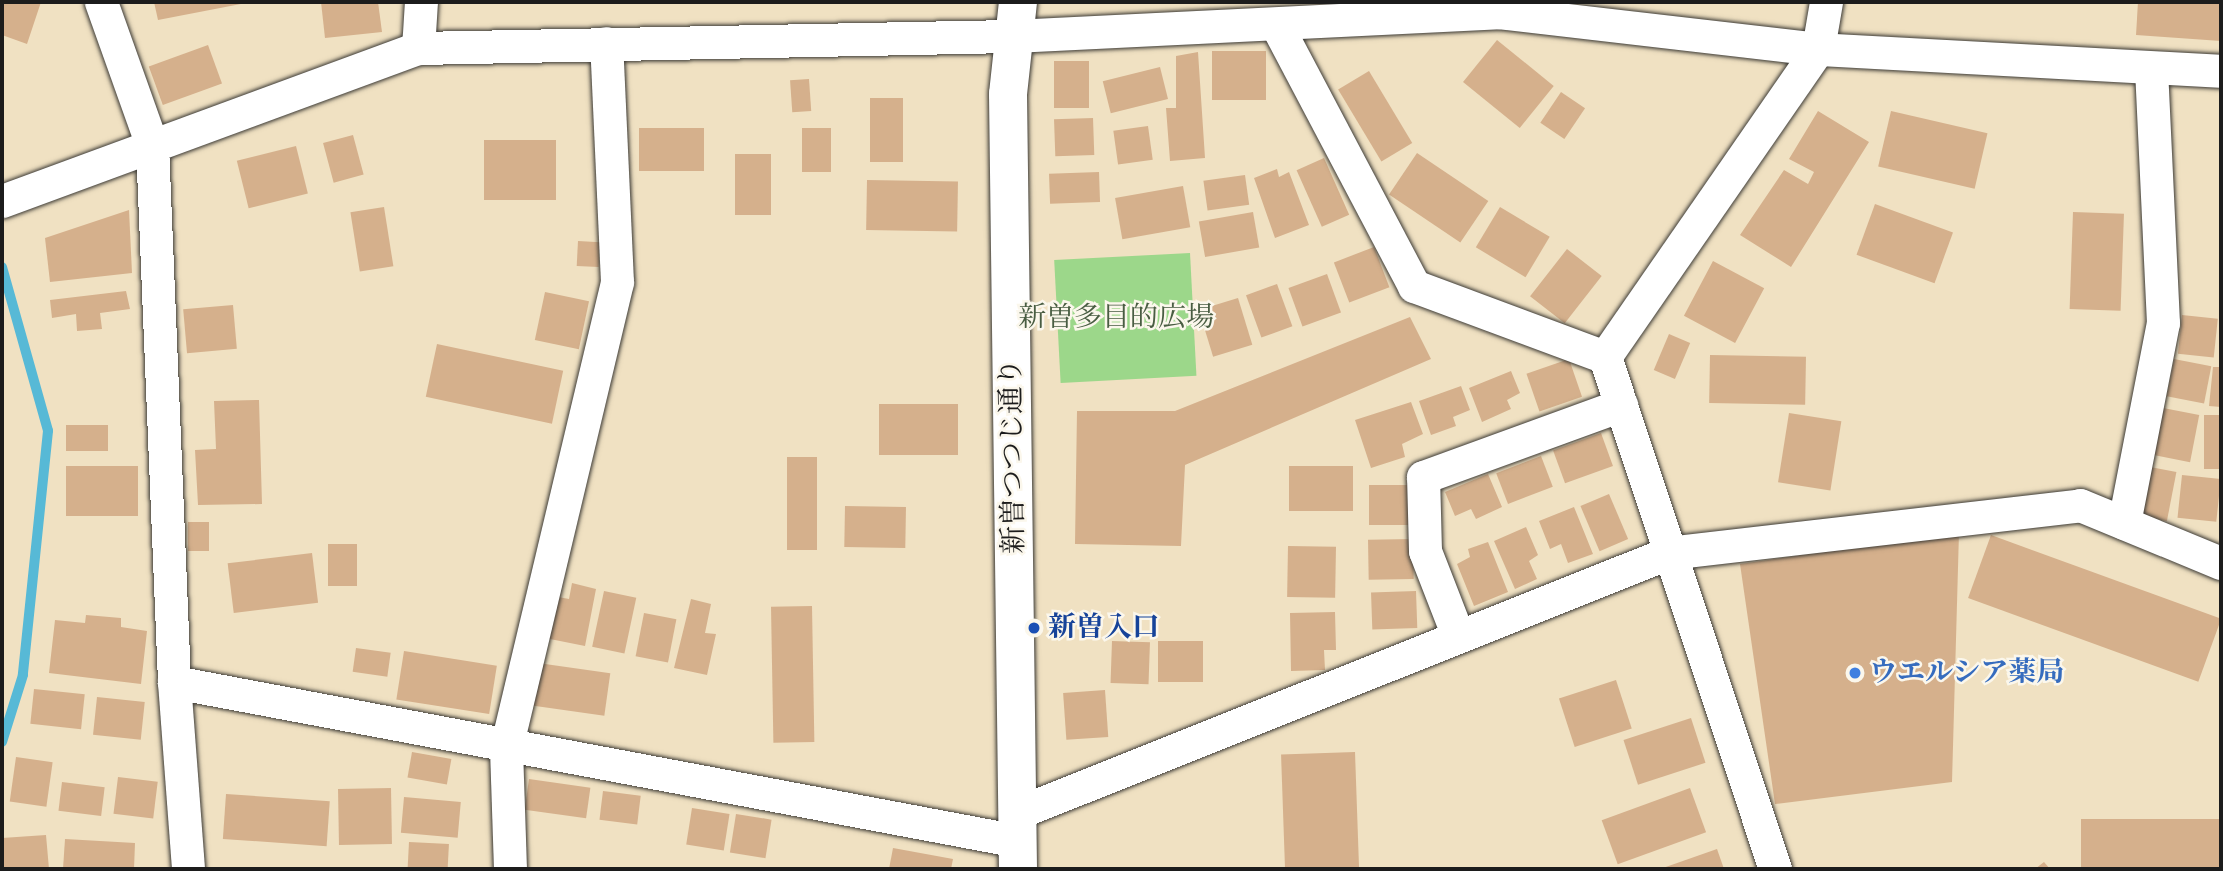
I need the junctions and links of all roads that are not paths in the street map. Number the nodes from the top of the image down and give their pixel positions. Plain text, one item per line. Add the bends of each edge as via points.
1 (101, 2) edge
2 (421, 2) edge
3 (1826, 2) edge
4 (1593, 12) edge
5 (1015, 19) edge
6 (1277, 26) junction
7 (606, 43) junction
8 (418, 48) junction
9 (1818, 49) junction
10 (2151, 68) junction
11 (2221, 71) edge
12 (152, 145) junction
13 (2, 201) edge
14 (1605, 357) junction
15 (1621, 405) junction
16 (2124, 523) junction
17 (1668, 553) junction
18 (2221, 563) edge
19 (1458, 636) junction
20 (174, 682) junction
21 (506, 748) junction
22 (1018, 841) edge
23 (188, 869) edge
24 (510, 869) edge
25 (1775, 869) edge

1 - 12 street
2 - 8 street
3 - 9 street
4 - 6 street via 1498,12
4 - 9 street
5 - 6 street
5 - 7 street
5 - 22 street, 新曽つつじ通り
6 - 14 street via 1414,286
7 - 8 street
7 - 21 street via 617,282
8 - 12 street
9 - 10 street
9 - 14 street
10 - 11 street
10 - 16 street via 2163,323
12 - 13 street
12 - 20 street
14 - 15 street
15 - 17 street
15 - 19 street via 1423,477 1425,551
16 - 17 street via 2080,505
16 - 18 street
17 - 19 street
17 - 25 street
19 - 22 street
20 - 21 street
20 - 23 street
21 - 22 street
21 - 24 street

